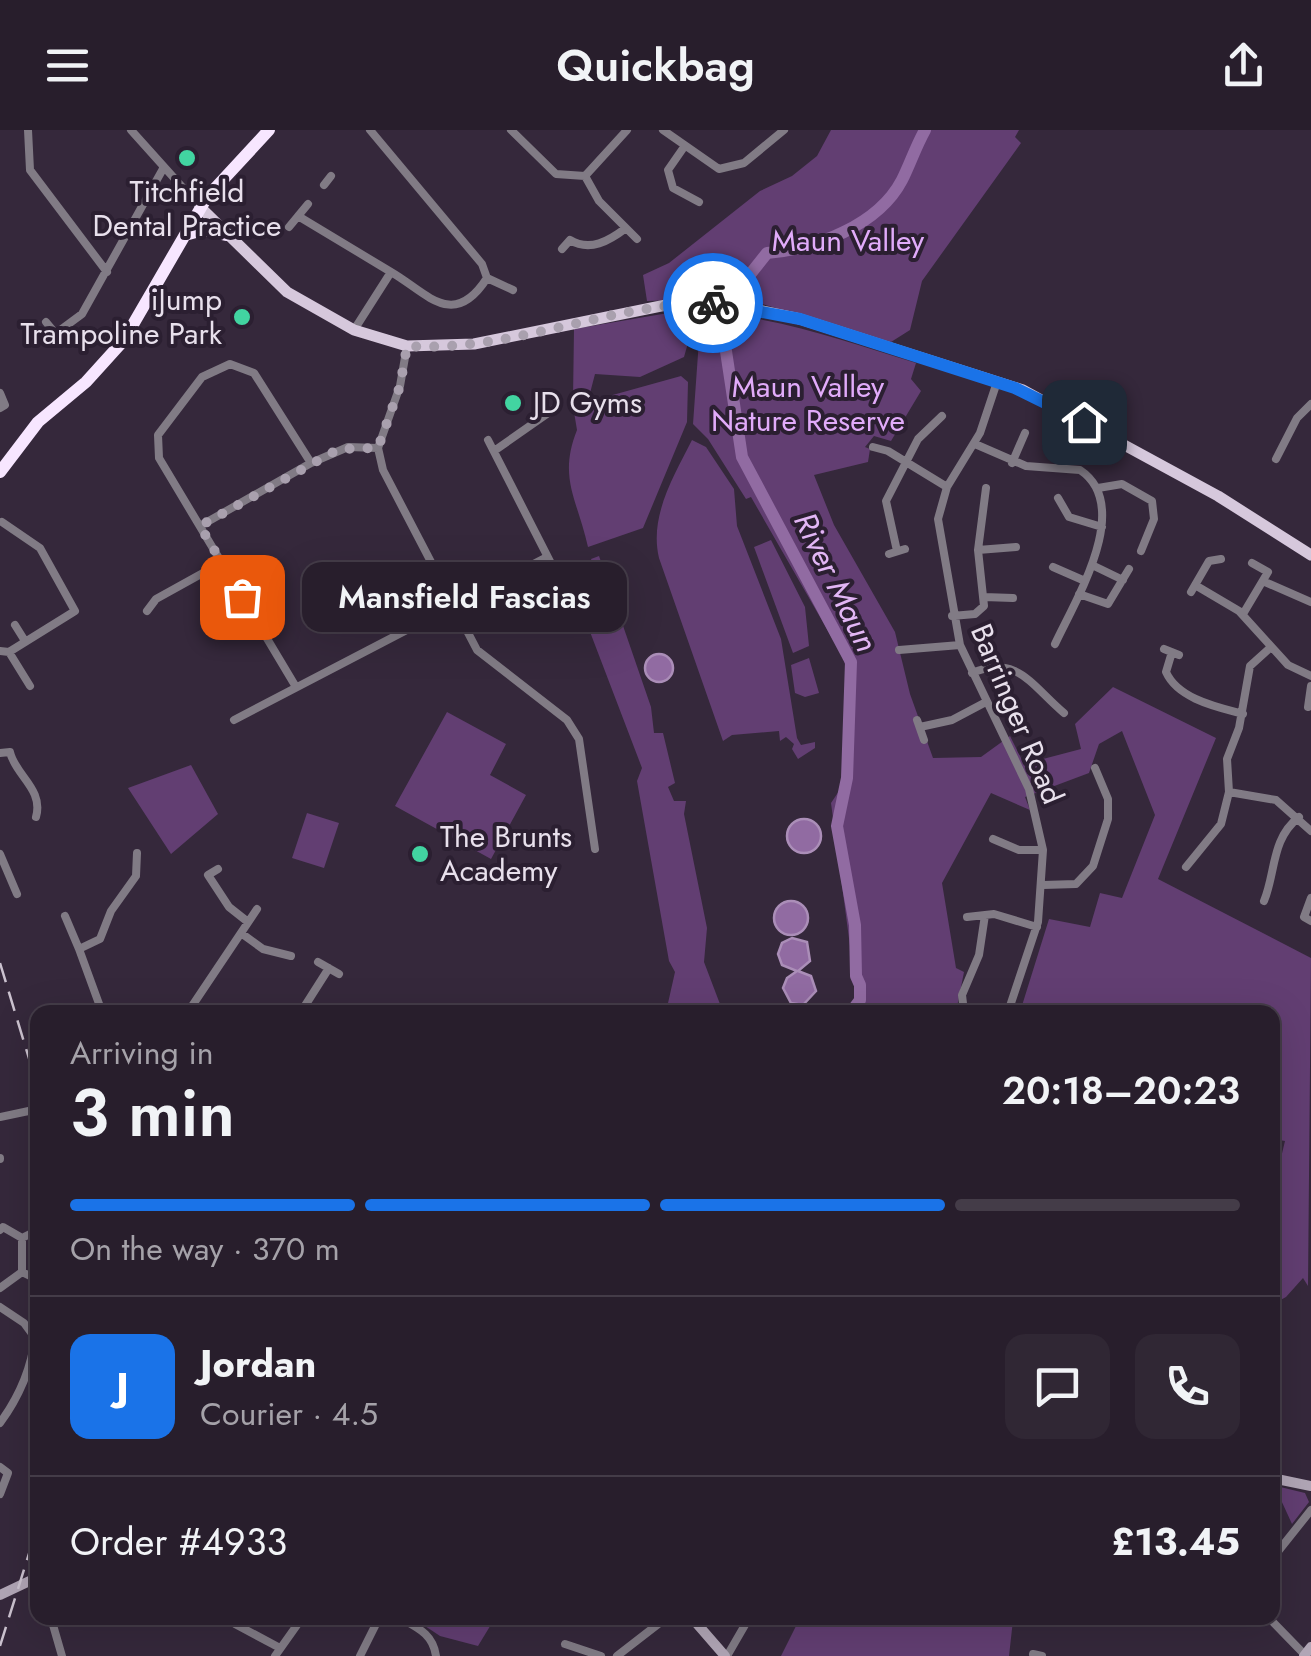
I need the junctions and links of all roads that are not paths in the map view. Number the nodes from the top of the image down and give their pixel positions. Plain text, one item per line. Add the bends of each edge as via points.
1 (28, 130) edge
2 (132, 130) edge
3 (269, 130) edge
4 (370, 130) edge
5 (511, 130) edge
6 (627, 130) edge
7 (663, 130) edge
8 (784, 130) edge
9 (774, 134) edge
10 (684, 147) junction
11 (164, 168) junction
12 (331, 176) dead end
13 (585, 176) junction
14 (324, 185) dead end
15 (699, 202) dead end
16 (308, 204) dead end
17 (201, 208) junction
18 (298, 216) junction
19 (290, 227) dead end
20 (626, 228) junction
21 (559, 230) dead end
22 (226, 235) junction
23 (185, 236) junction
24 (637, 239) dead end
25 (570, 240) junction
26 (562, 248) dead end
27 (107, 272) junction
28 (391, 272) junction
29 (514, 274) dead end
30 (487, 278) junction
31 (46, 322) dead end
32 (354, 330) junction
33 (407, 346) junction
34 (996, 382) junction
35 (12, 392) dead end
36 (1, 400) edge
37 (1311, 404) edge
38 (554, 409) dead end
39 (942, 416) dead end
40 (1025, 433) dead end
41 (488, 440) dead end
42 (1284, 442) junction
43 (975, 444) junction
44 (873, 447) dead end
45 (378, 448) junction
46 (1296, 448) dead end
47 (494, 451) junction
48 (1276, 458) dead end
49 (1012, 462) junction
50 (311, 463) junction
51 (904, 464) junction
52 (0, 472) edge
53 (946, 487) junction
54 (986, 488) dead end
55 (1098, 488) junction
56 (1058, 498) dead end
57 (2, 522) edge
58 (200, 526) junction
59 (1102, 526) junction
60 (1016, 547) dead end
61 (978, 550) junction
62 (897, 551) dead end
63 (1141, 551) dead end
64 (1311, 556) edge
65 (547, 557) junction
66 (1221, 559) dead end
67 (222, 562) junction
68 (1252, 563) dead end
69 (1092, 564) junction
70 (1054, 567) dead end
71 (1129, 569) dead end
72 (556, 573) dead end
73 (1085, 580) junction
74 (1123, 580) junction
75 (1266, 582) junction
76 (1079, 594) junction
77 (984, 596) junction
78 (1014, 598) dead end
79 (1311, 602) edge
80 (453, 604) junction
81 (147, 610) dead end
82 (1243, 614) junction
83 (952, 616) junction
84 (14, 626) dead end
85 (25, 641) junction
86 (1060, 641) dead end
87 (960, 644) junction
88 (1270, 648) junction
89 (899, 650) dead end
90 (5, 652) edge
91 (1172, 652) dead end
92 (972, 673) junction
93 (1311, 676) edge
94 (30, 686) dead end
95 (1311, 686) edge
96 (296, 687) junction
97 (986, 702) junction
98 (1308, 707) dead end
99 (1058, 711) dead end
100 (1243, 714) junction
101 (234, 720) dead end
102 (924, 740) dead end
103 (5, 753) edge
104 (1094, 773) dead end
105 (1229, 792) junction
106 (1299, 817) junction
107 (36, 818) dead end
108 (1311, 831) edge
109 (594, 849) dead end
110 (1043, 850) junction
111 (138, 852) dead end
112 (995, 852) dead end
113 (0, 854) edge
114 (1193, 867) dead end
115 (218, 869) dead end
116 (1043, 885) junction
117 (17, 894) dead end
118 (1264, 895) dead end
119 (1311, 898) edge
120 (257, 910) dead end
121 (985, 914) junction
122 (66, 916) dead end
123 (966, 917) dead end
124 (1311, 921) edge
125 (248, 922) junction
126 (1037, 928) junction
127 (241, 933) junction
128 (78, 950) junction
129 (291, 956) dead end
130 (318, 962) dead end
131 (330, 968) junction
132 (339, 974) dead end
133 (99, 1005) edge
134 (193, 1005) edge
135 (306, 1005) edge
136 (966, 1005) edge
137 (1010, 1005) edge
138 (30, 1111) edge
139 (0, 1117) edge
140 (0, 1230) edge
141 (30, 1234) edge
142 (22, 1238) junction
143 (22, 1272) junction
144 (30, 1276) edge
145 (0, 1288) edge
146 (0, 1307) edge
147 (30, 1330) edge
148 (30, 1359) edge
149 (0, 1424) edge
150 (0, 1466) edge
151 (1280, 1480) edge
152 (1311, 1486) edge
153 (0, 1494) edge
154 (1311, 1510) edge
155 (1280, 1550) edge
156 (30, 1581) edge
157 (0, 1595) edge
158 (53, 1625) edge
159 (236, 1625) edge
160 (297, 1625) edge
161 (376, 1625) edge
162 (412, 1625) edge
163 (657, 1625) edge
164 (698, 1625) edge
165 (745, 1625) edge
166 (1276, 1625) edge
167 (565, 1644) dead end
168 (1311, 1647) edge
169 (277, 1652) edge
170 (62, 1656) edge
171 (360, 1656) edge
172 (436, 1656) edge
173 (600, 1656) edge
174 (617, 1656) edge
175 (726, 1656) edge
176 (1305, 1656) edge

1 - 27 street via 30,170
2 - 11 street
3 - 17 highway
4 - 30 street
5 - 13 street via 556,174
6 - 13 street
7 - 10 street
8 - 9 street
9 - 10 street via 744,163 719,170
10 - 15 street via 668,170 673,188
11 - 17 street
11 - 27 street
12 - 14 street
13 - 20 street
16 - 18 street
17 - 22 main road
17 - 23 highway
18 - 19 street
18 - 28 street
20 - 24 street
20 - 25 street via 587,246
21 - 25 street
22 - 23 highway via 203,230
22 - 32 main road via 287,292
23 - 52 highway via 124,340 38,422
25 - 26 street
27 - 31 street via 82,314 57,336
28 - 30 street via 446,306
28 - 32 street
29 - 30 street via 510,287
32 - 33 main road
33 - 34 main road via 474,344 628,310 720,304 800,319
33 - 45 street
34 - 43 street, Barringer Road
34 - 64 main road via 1218,496
35 - 36 street
37 - 42 street
38 - 47 street
39 - 51 street
40 - 49 street
41 - 47 street
42 - 46 street
42 - 48 street
43 - 49 street
43 - 53 street, Barringer Road
44 - 51 street
45 - 50 street via 348,447
45 - 80 street via 383,470
47 - 65 street
49 - 55 street via 1080,470
50 - 58 street
50 - 58 street via 254,373 230,364 209,370 156,442
51 - 53 street
51 - 62 street via 884,511
53 - 83 street, Barringer Road via 938,519
54 - 61 street
55 - 59 street
55 - 63 street via 1122,484 1152,501 1154,519
56 - 59 street via 1069,517
57 - 85 street via 40,548 75,610
58 - 67 street
59 - 69 street
60 - 61 street
61 - 77 street
65 - 72 street
65 - 80 street
66 - 82 street via 1206,557 1194,588
67 - 81 street
67 - 96 street
68 - 75 street via 1268,572
69 - 73 street
69 - 74 street
70 - 73 street
71 - 74 street
73 - 76 street
74 - 76 street via 1108,604
75 - 79 street
75 - 82 street
76 - 86 street
77 - 78 street
77 - 83 street via 980,611
80 - 96 street
80 - 109 street via 477,650 567,720 579,739
82 - 88 street
83 - 87 street, Barringer Road
84 - 85 street
85 - 90 street
87 - 89 street
87 - 92 street, Barringer Road
88 - 93 street
88 - 100 street via 1250,666
90 - 94 street
91 - 100 street via 1166,672 1173,682 1203,702
92 - 97 street, Barringer Road
92 - 99 street via 1005,665
95 - 98 street
96 - 101 street
97 - 102 street via 952,720 918,724
97 - 110 street, Barringer Road via 1029,789
100 - 105 street via 1227,758
103 - 107 street via 28,777
104 - 116 street via 1109,811 1093,866 1076,884
105 - 106 street via 1259,794
105 - 114 street via 1219,829
106 - 108 street
106 - 118 street via 1286,829
110 - 112 street via 997,841
110 - 116 street, Barringer Road
111 - 128 street via 136,876 110,911 100,939
113 - 117 street
115 - 125 street via 208,875
116 - 126 street, Barringer Road
119 - 124 street via 1304,917
120 - 125 street
121 - 123 street
121 - 126 street
121 - 136 street
122 - 128 street
125 - 127 street
126 - 137 street, Barringer Road
127 - 129 street via 263,949
127 - 134 street
128 - 133 street
130 - 131 street
131 - 132 street
131 - 135 street
138 - 139 street
140 - 142 street
141 - 142 street
142 - 143 street
143 - 144 street
143 - 145 street
146 - 147 street
148 - 149 street
150 - 153 street via 8,1472
151 - 152 main road
154 - 155 street
156 - 157 main road
158 - 170 street
159 - 169 street
160 - 169 street
161 - 171 street
162 - 172 street via 425,1632
163 - 174 street
164 - 175 main road
165 - 175 street
166 - 176 street
167 - 173 street
168 - 176 main road

